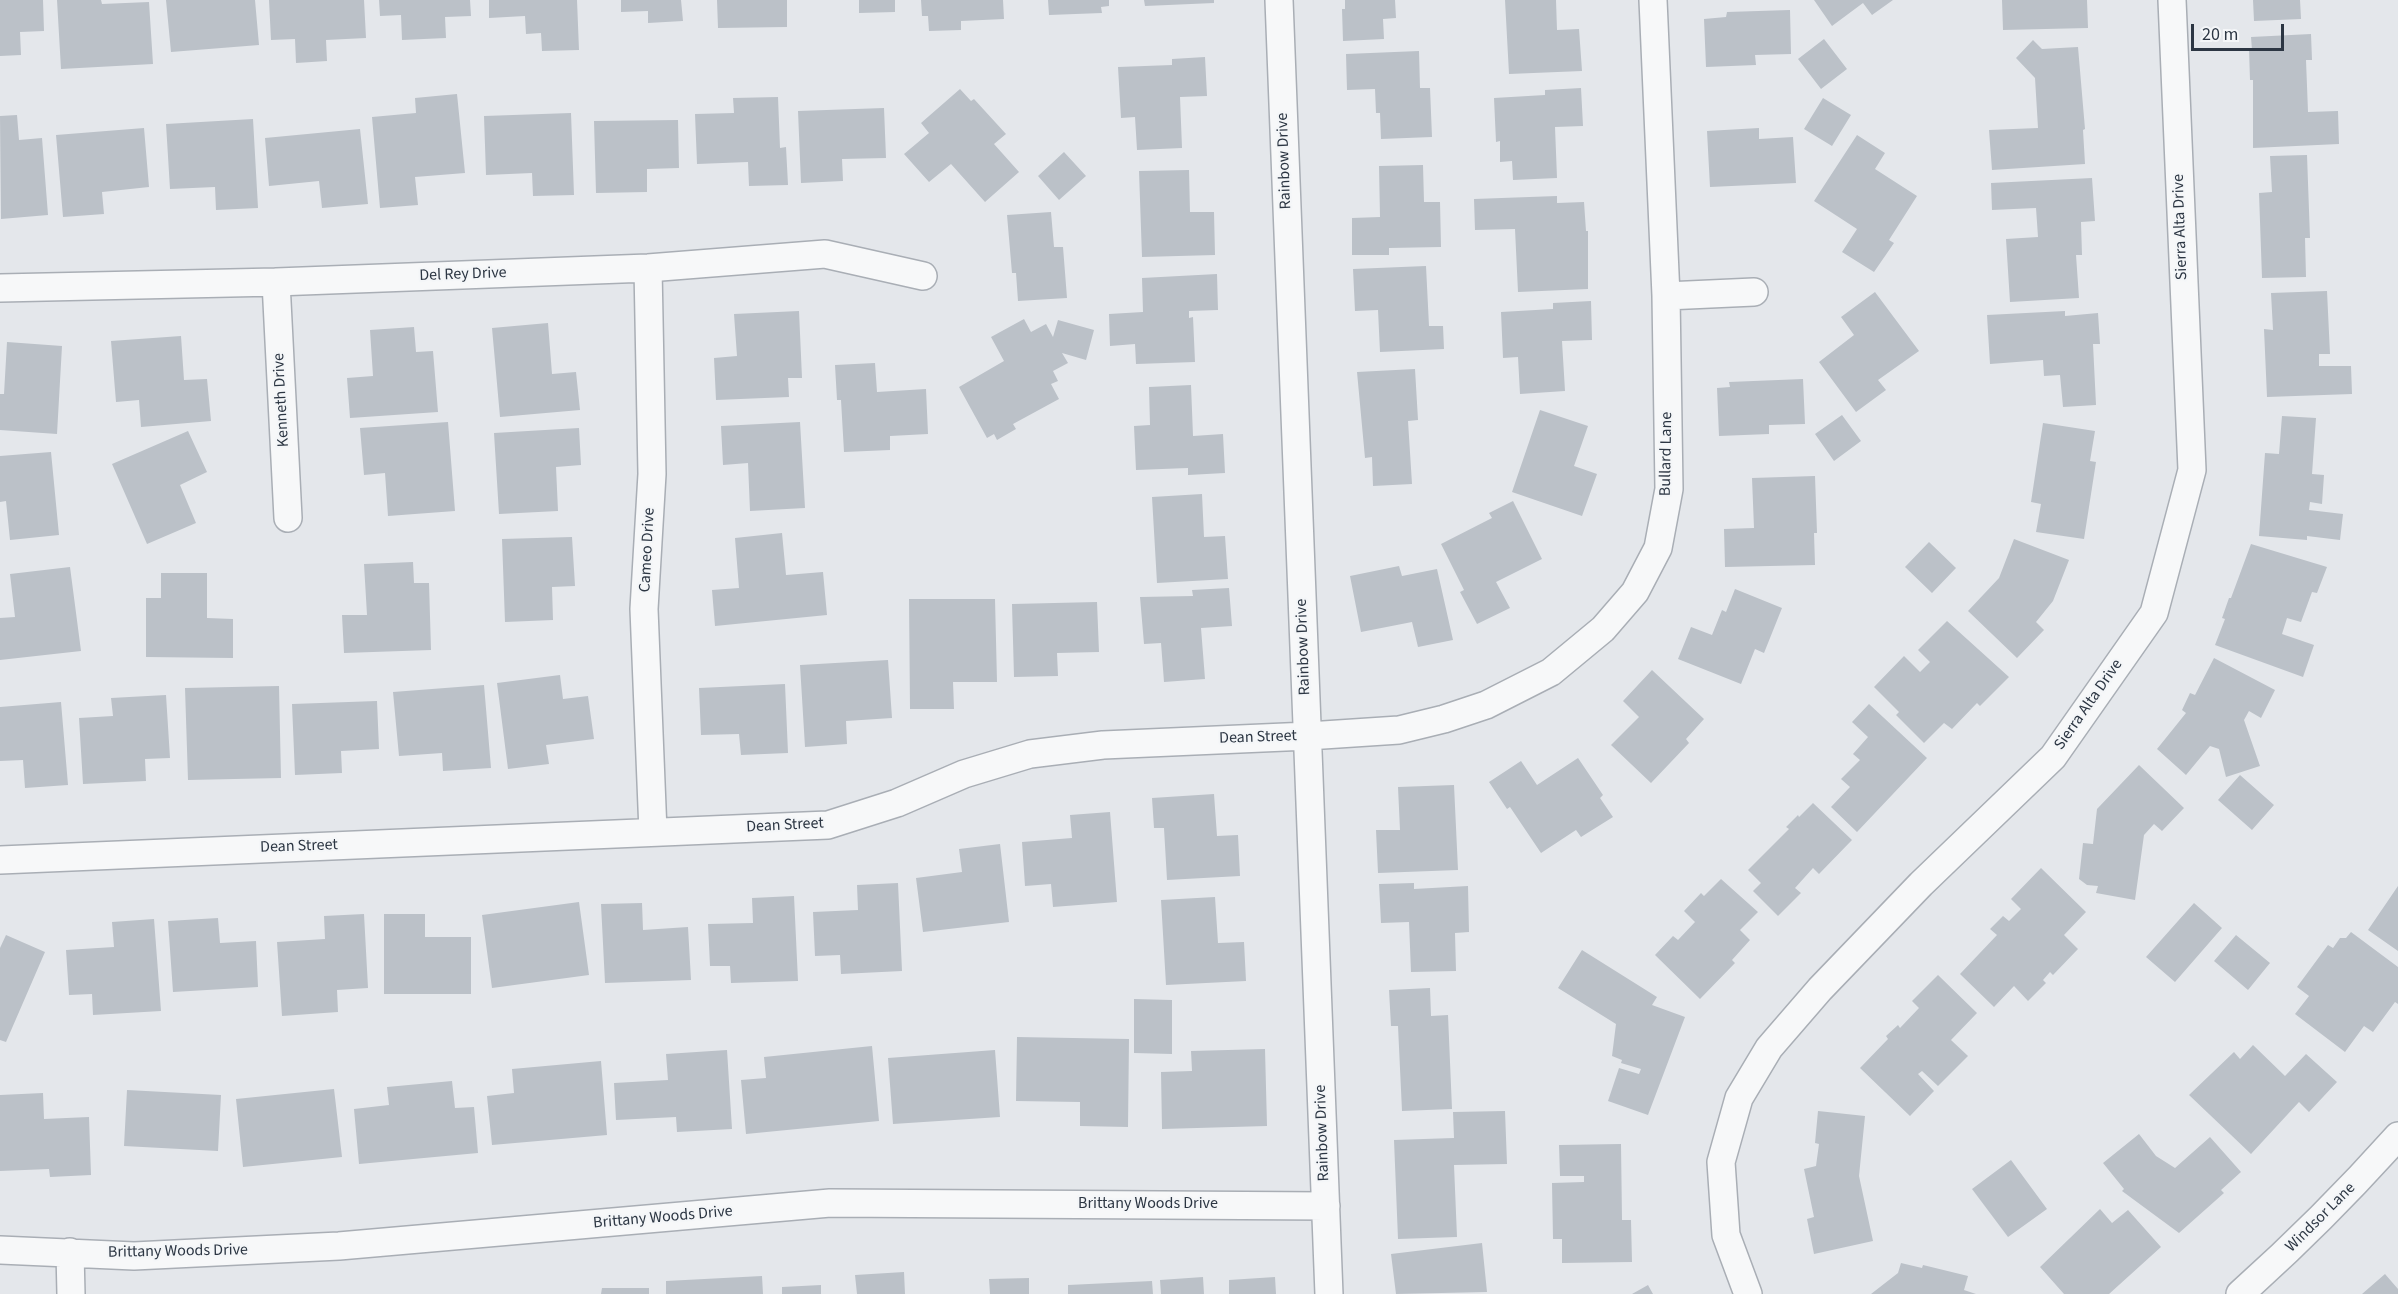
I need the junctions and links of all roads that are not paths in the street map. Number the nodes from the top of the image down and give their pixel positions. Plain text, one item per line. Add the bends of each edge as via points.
1 (1279, 0) edge
2 (1653, 0) edge
3 (2172, 0) edge
4 (648, 268) junction
5 (923, 276) dead end
6 (276, 282) junction
7 (0, 288) edge
8 (1754, 292) dead end
9 (1666, 296) junction
10 (288, 518) dead end
11 (1602, 629) joint
12 (1308, 736) junction
13 (652, 832) junction
14 (0, 860) edge
15 (2398, 1136) edge
16 (1326, 1206) junction
17 (0, 1250) edge
18 (70, 1252) junction
19 (71, 1294) edge
20 (1329, 1294) edge
21 (1748, 1294) edge
22 (2240, 1294) edge

1 - 12 street, Rainbow Drive
2 - 9 street, Bullard Lane
3 - 21 street, Sierra Alta Drive via 2192,470 2154,613 2053,757 1921,884 1820,989 1769,1048 1739,1098 1721,1162 1726,1235
4 - 5 street, Del Rey Drive via 825,254
4 - 6 street, Del Rey Drive
4 - 13 street, Cameo Drive via 652,474 644,609
6 - 7 street, Del Rey Drive
6 - 10 street, Kenneth Drive
8 - 9 street
9 - 11 street, Bullard Lane via 1669,489 1658,548 1635,592
11 - 12 street, Dean Street via 1551,672 1486,705 1399,730
12 - 13 street, Dean Street via 1103,745 1030,754 964,774 897,803 828,825
12 - 16 street, Rainbow Drive
13 - 14 street, Dean Street
15 - 22 street, Windsor Lane via 2301,1239
16 - 18 street, Brittany Woods Drive via 830,1203 339,1246 134,1256
16 - 20 street, Rainbow Drive
17 - 18 street, Brittany Woods Drive
18 - 19 street

